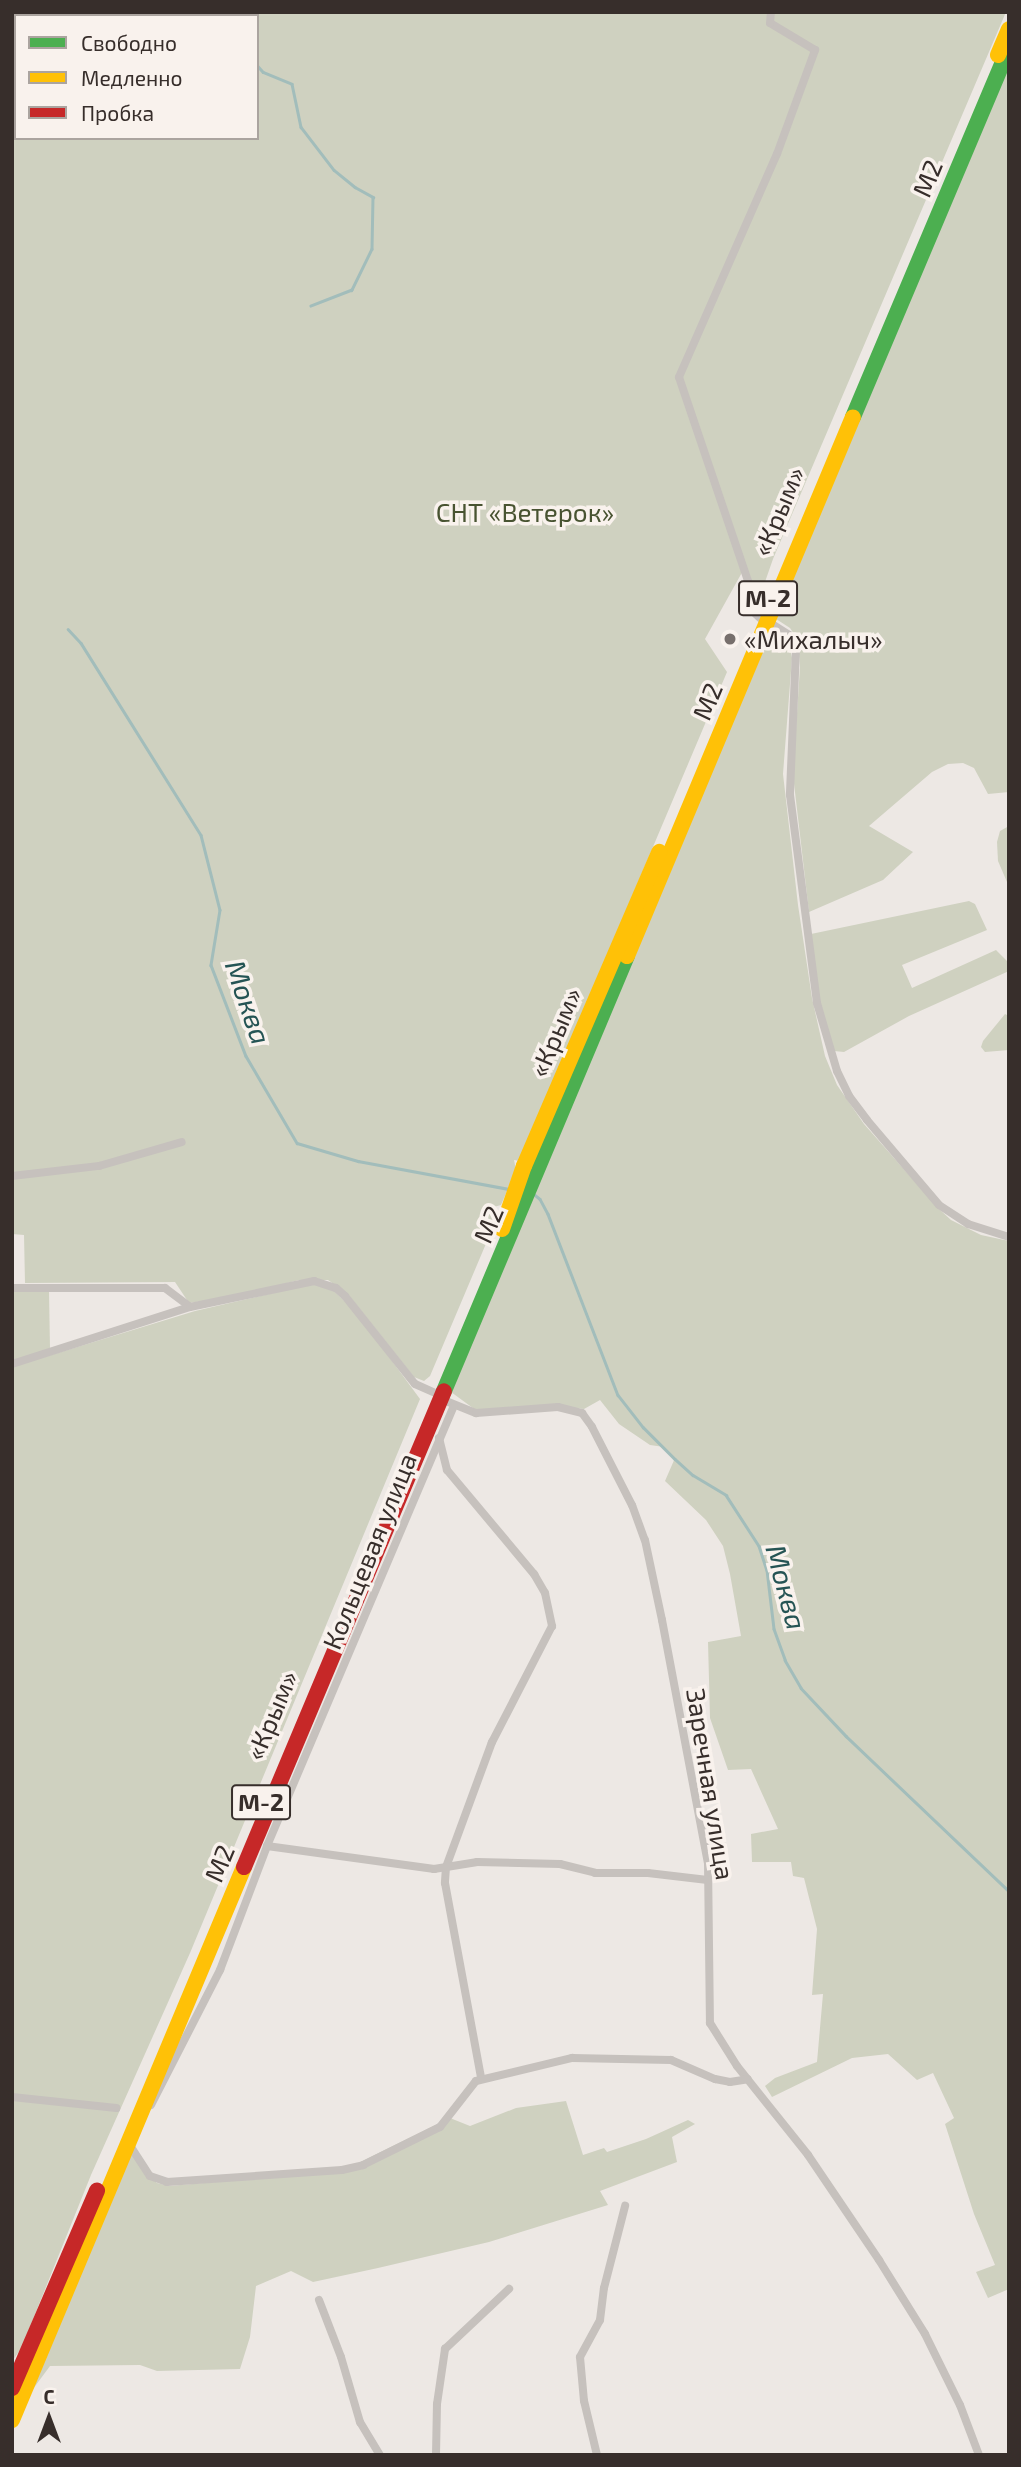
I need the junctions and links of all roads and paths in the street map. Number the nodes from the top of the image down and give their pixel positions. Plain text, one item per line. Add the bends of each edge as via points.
1 (771, 12) edge
2 (1009, 29) edge
3 (1009, 47) edge
4 (764, 620) junction
5 (182, 1142) dead end
6 (12, 1176) edge
7 (1009, 1237) edge
8 (12, 1288) edge
9 (190, 1307) junction
10 (12, 1364) edge
11 (443, 1398) junction
12 (439, 1438) junction
13 (267, 1846) junction
14 (446, 1867) junction
15 (708, 1880) junction
16 (481, 2078) junction
17 (748, 2079) junction
18 (12, 2097) edge
19 (116, 2108) dead end
20 (140, 2117) junction
21 (129, 2144) junction
22 (625, 2206) dead end
23 (509, 2289) dead end
24 (319, 2300) dead end
25 (12, 2388) edge
26 (12, 2420) edge
27 (380, 2455) edge
28 (436, 2455) edge
29 (597, 2455) edge
30 (979, 2455) edge

1 - 4 street via 770,23 815,50 777,154 680,377 748,581 744,603
2 - 4 highway, «Крым» / М-2
3 - 4 highway, М2
4 - 7 street via 789,635 796,649 790,795 815,991 836,1071 867,1121 939,1205 968,1224
4 - 11 highway, М2
4 - 25 highway, «Крым» / М-2 via 524,1166 508,1215
5 - 6 street via 99,1166
8 - 9 street via 165,1288
9 - 10 street
9 - 11 street via 299,1282 326,1283 357,1307 415,1384
11 - 12 street, Кольцевая улица
11 - 15 street, Заречная улица via 485,1414 570,1408 582,1413 592,1427 645,1540
11 - 20 highway, М2
12 - 13 street, Кольцевая улица
12 - 14 street via 447,1470 534,1574 545,1593 552,1626 492,1742
13 - 14 street
13 - 20 street, Кольцевая улица via 220,1970 157,2096
14 - 15 street via 477,1862 560,1864 595,1873
14 - 16 street via 445,1883
15 - 17 street, Заречная улица via 710,2023
16 - 17 street via 572,2057 650,2057 671,2060 715,2079
16 - 21 street via 440,2127 363,2165 342,2170 167,2182 150,2176
17 - 30 street, Заречная улица via 808,2155 925,2334
18 - 19 street
20 - 21 highway, М2
21 - 26 highway, М2
22 - 29 street via 600,2320 580,2357 584,2401
23 - 28 street via 445,2349
24 - 27 street via 360,2422

